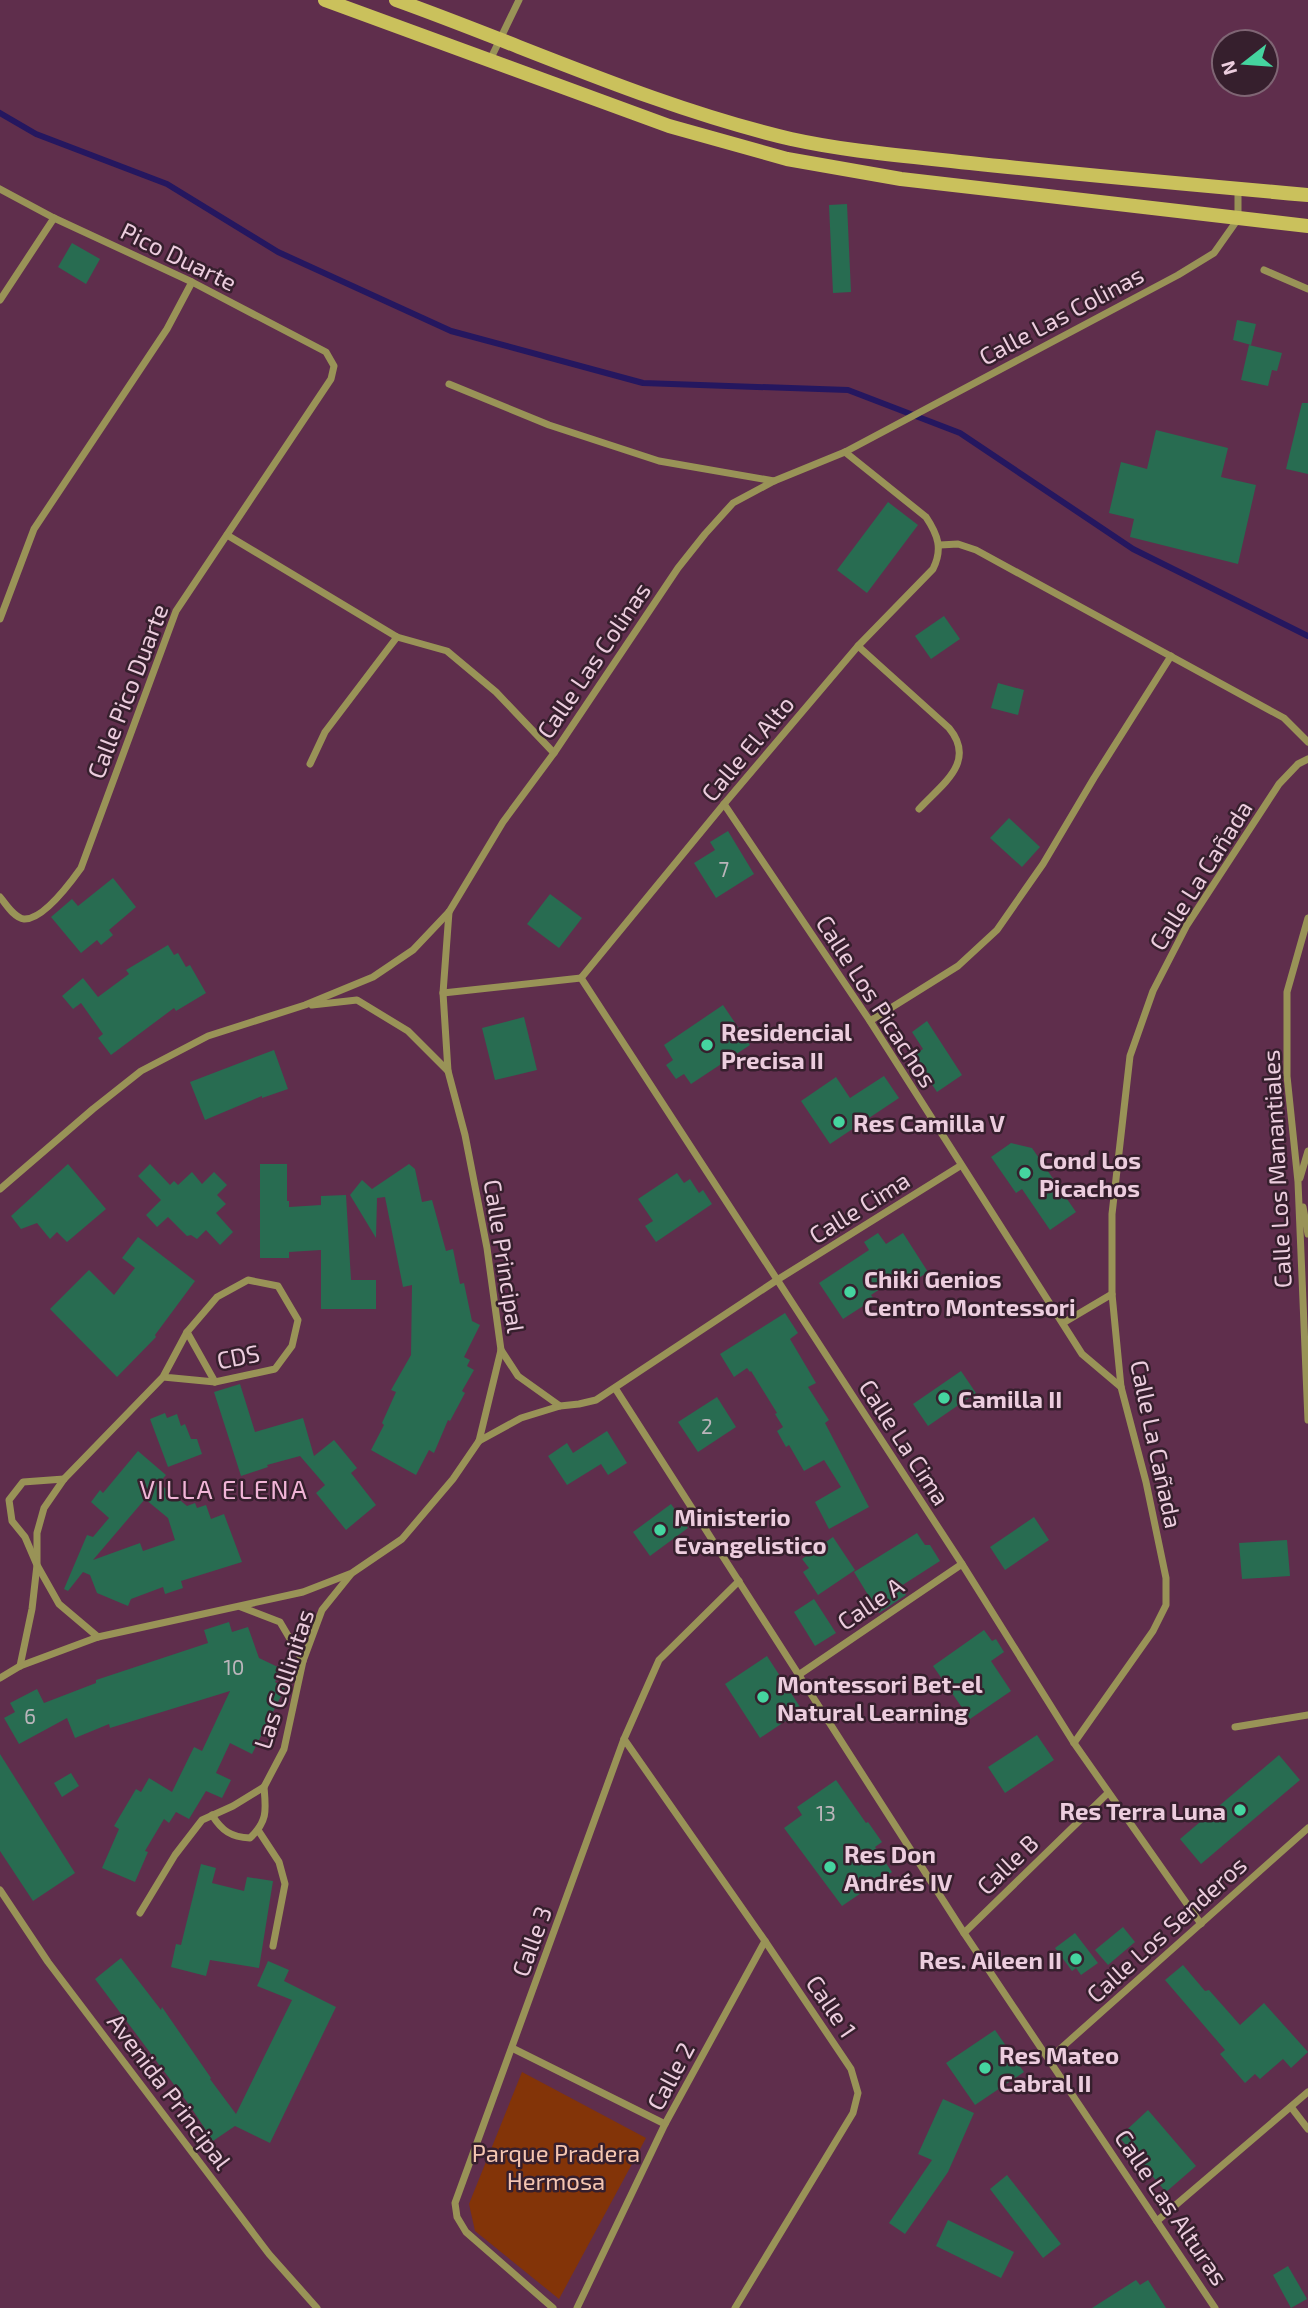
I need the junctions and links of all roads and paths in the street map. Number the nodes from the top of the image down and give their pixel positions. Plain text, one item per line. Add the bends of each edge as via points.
1 (325, 0) edge
2 (396, 0) edge
3 (519, 0) edge
4 (345, 3) edge
5 (499, 39) junction
6 (489, 60) junction
7 (0, 189) edge
8 (1238, 189) junction
9 (1308, 195) edge
10 (54, 218) junction
11 (1238, 219) junction
12 (1308, 226) edge
13 (1265, 270) dead end
14 (192, 282) junction
15 (1308, 289) edge
16 (0, 300) edge
17 (334, 366) joint
18 (449, 384) dead end
19 (845, 452) junction
20 (774, 481) junction
21 (227, 535) junction
22 (940, 545) junction
23 (0, 619) edge
24 (397, 637) junction
25 (858, 646) junction
26 (1171, 656) junction
27 (1308, 742) edge
28 (554, 753) junction
29 (1308, 759) edge
30 (310, 764) dead end
31 (724, 804) junction
32 (919, 809) dead end
33 (0, 897) edge
34 (449, 912) junction
35 (1308, 918) edge
36 (581, 978) junction
37 (443, 993) junction
38 (305, 1005) junction
39 (870, 1021) junction
40 (448, 1071) junction
41 (1308, 1151) edge
42 (960, 1166) junction
43 (1298, 1182) junction
44 (0, 1189) edge
45 (1308, 1234) edge
46 (777, 1280) junction
47 (1112, 1294) junction
48 (1063, 1323) junction
49 (187, 1332) junction
50 (501, 1350) junction
51 (163, 1377) junction
52 (215, 1382) junction
53 (1121, 1387) junction
54 (615, 1388) junction
55 (560, 1406) junction
56 (1308, 1420) edge
57 (479, 1440) junction
58 (64, 1479) junction
59 (962, 1564) junction
60 (37, 1566) junction
61 (352, 1573) junction
62 (739, 1581) junction
63 (240, 1607) junction
64 (97, 1637) junction
65 (303, 1661) junction
66 (20, 1666) junction
67 (800, 1674) junction
68 (0, 1678) edge
69 (1308, 1715) edge
70 (1235, 1727) dead end
71 (624, 1740) junction
72 (1074, 1743) junction
73 (264, 1787) junction
74 (1108, 1793) junction
75 (212, 1815) junction
76 (1308, 1828) edge
77 (258, 1830) junction
78 (0, 1891) edge
79 (140, 1913) dead end
80 (1201, 1924) junction
81 (964, 1933) junction
82 (765, 1941) junction
83 (273, 1946) dead end
84 (512, 2048) junction
85 (1050, 2058) junction
86 (1308, 2092) edge
87 (1291, 2107) junction
88 (665, 2124) junction
89 (1308, 2129) edge
90 (1157, 2221) junction
91 (317, 2308) edge
92 (553, 2308) edge
93 (577, 2308) edge
94 (735, 2308) edge
95 (1216, 2308) edge

1 - 4 main road
2 - 5 main road
3 - 5 street
4 - 6 main road
5 - 6 street
5 - 8 main road via 677,106 793,139 904,156
6 - 11 main road via 670,126 787,159 901,179
7 - 10 street, Pico Duarte
8 - 9 main road
8 - 11 street
10 - 14 street, Pico Duarte
10 - 16 street
11 - 12 main road
11 - 19 street, Calle Las Colinas via 1205,259
13 - 15 street
14 - 17 street, Pico Duarte via 326,352
14 - 23 street via 167,329 34,529
17 - 21 street, Calle Pico Duarte via 331,379
18 - 20 street via 549,425 659,461
19 - 20 street, Calle Las Colinas
19 - 22 street via 926,517
20 - 28 street, Calle Las Colinas via 733,503 705,534
21 - 24 street
21 - 33 street, Calle Pico Duarte via 176,611 81,868 50,904 26,919 11,911
22 - 25 street, Calle El Alto via 933,569
22 - 26 street via 976,550
24 - 28 street via 447,651 496,692
24 - 30 street via 326,732
25 - 31 street, Calle El Alto
25 - 32 street via 957,738 961,749 956,768
26 - 27 street via 1284,718
26 - 39 street via 997,930 958,965
28 - 34 street, Calle Las Colinas via 503,822
29 - 47 street, Calle La Cañada via 1298,764 1272,795 1187,925 1153,991 1130,1056 1126,1082 1112,1214
31 - 36 street, Calle El Alto
31 - 39 street, Calle Los Picachos
34 - 37 street, Calle Principal
34 - 38 street, Calle Las Colinas via 413,950 373,977
35 - 43 street, Calle Los Manantiales via 1287,992 1287,1076
36 - 37 street
36 - 46 street, Calle La Cima
37 - 40 street, Calle Principal
38 - 40 street via 357,1000 408,1031
38 - 44 street, Calle Las Colinas via 208,1036 141,1072
39 - 42 street, Calle Los Picachos
40 - 50 street, Calle Principal via 487,1248
41 - 43 street
42 - 46 street, Calle Cima
42 - 48 street, Calle Los Picachos
43 - 45 street
43 - 56 street, Calle Los Manantiales
46 - 54 street, Calle Cima
46 - 59 street, Calle La Cima
47 - 48 street
47 - 53 street, Calle La Cañada
48 - 53 street, Calle Los Picachos via 1082,1354
49 - 51 street, CDS
49 - 52 street
49 - 52 street, CDS via 218,1297 248,1280 278,1286 298,1320 292,1346 275,1368
50 - 55 street via 518,1376
50 - 57 street, Calle Principal
51 - 52 street, CDS
51 - 58 street, CDS
53 - 72 street, Calle La Cañada via 1166,1578 1166,1605 1153,1631
54 - 55 street, Calle Cima via 596,1400
54 - 62 street, Calle Las Alturas
55 - 57 street, Calle Cima
57 - 61 street, Calle Principal via 402,1539
58 - 60 street, CDS via 44,1508 37,1533
58 - 60 street via 23,1482 9,1500 12,1521 25,1537
59 - 67 street, Calle A
59 - 72 street, Calle La Cima
60 - 64 street via 59,1604
60 - 66 street, CDS
61 - 63 street, Calle Principal via 303,1592
61 - 65 street, Las Collinitas via 322,1610
62 - 67 street, Calle Las Alturas
62 - 71 street, Calle 3 via 659,1660
63 - 64 street, Calle Principal
63 - 65 street via 280,1622
64 - 66 street, Calle Principal
65 - 73 street, Las Collinitas via 284,1749
66 - 68 street, Calle Principal
67 - 81 street, Calle Las Alturas
69 - 70 street
71 - 82 street, Calle 1
71 - 84 street, Calle 3
72 - 74 street, Calle La Cima
73 - 75 street, Las Collinitas
73 - 77 street via 266,1814
74 - 80 street, Calle La Cima
74 - 81 street, Calle B
75 - 77 street via 220,1828 235,1837 250,1838
75 - 79 street, Las Collinitas via 202,1820 175,1855
76 - 80 street, Calle Los Senderos
77 - 83 street via 279,1862 285,1884
78 - 91 street, Avenida Principal via 48,1962 268,2254
80 - 85 street, Calle Los Senderos
81 - 85 street, Calle Las Alturas
82 - 88 street, Calle 2
82 - 94 street, Calle 1 via 850,2069 858,2093 853,2113
84 - 88 street
84 - 92 street, Calle 3 via 455,2203 457,2217 466,2232
85 - 90 street, Calle Las Alturas
86 - 87 street
87 - 89 street
87 - 90 street
88 - 93 street, Calle 2
90 - 95 street, Calle Las Alturas

